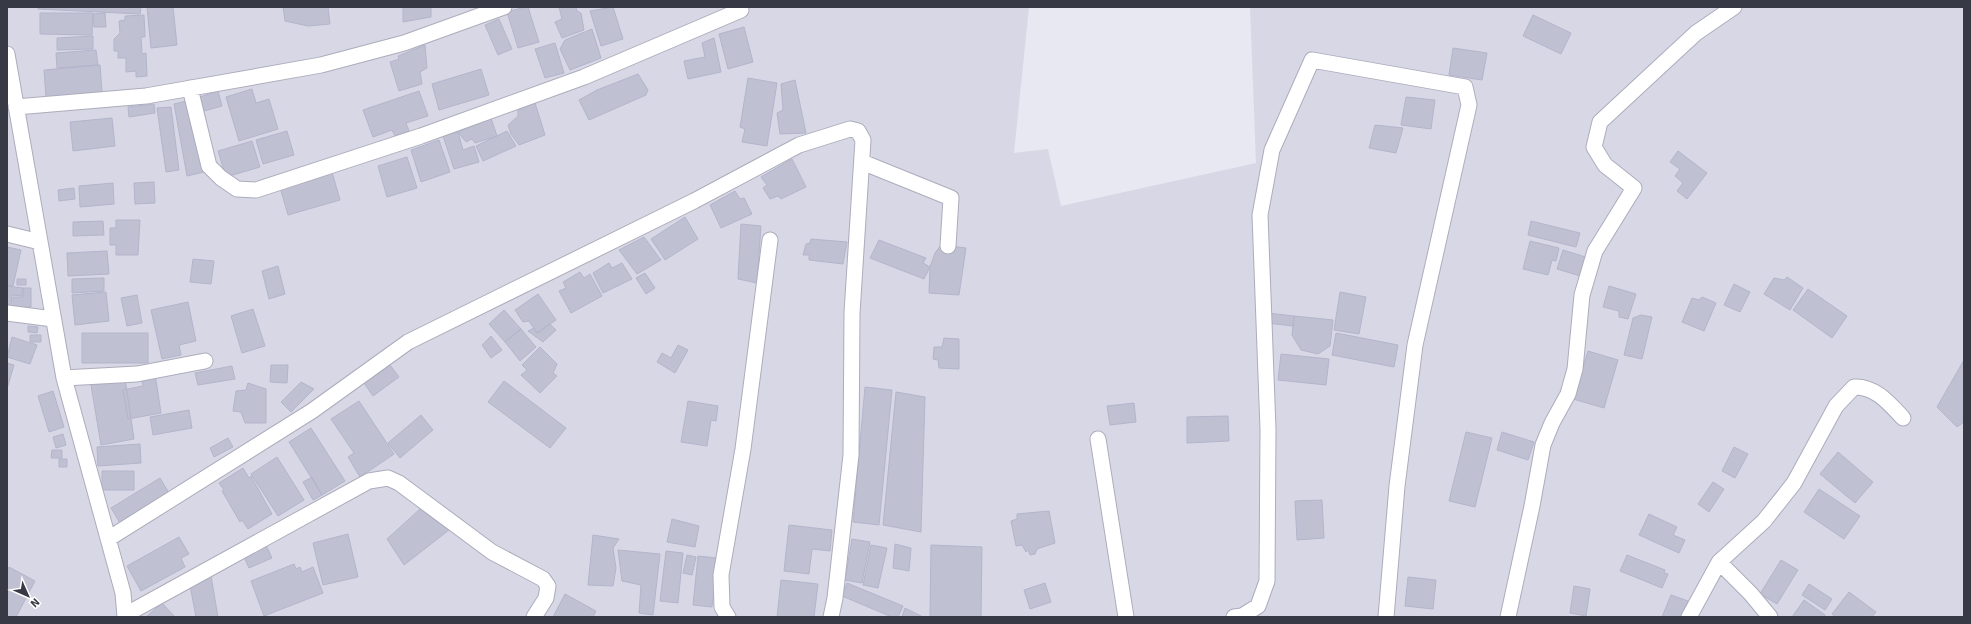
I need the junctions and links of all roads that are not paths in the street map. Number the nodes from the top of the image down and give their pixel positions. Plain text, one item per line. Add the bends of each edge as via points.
1 (504, 7) edge
2 (1734, 7) edge
3 (741, 10) dead end
4 (7, 54) edge
5 (190, 88) junction
6 (16, 107) junction
7 (862, 162) junction
8 (7, 234) edge
9 (770, 240) dead end
10 (40, 242) junction
11 (948, 246) dead end
12 (7, 313) edge
13 (53, 319) junction
14 (205, 361) dead end
15 (64, 378) junction
16 (1903, 418) dead end
17 (1098, 439) dead end
18 (108, 538) junction
19 (1718, 562) junction
20 (1259, 611) edge
21 (125, 616) edge
22 (534, 617) edge
23 (728, 617) edge
24 (831, 617) edge
25 (1126, 617) edge
26 (1234, 617) edge
27 (1386, 617) edge
28 (1508, 617) edge
29 (1689, 617) edge
30 (1770, 617) edge

1 - 5 street via 404,43 321,65
2 - 28 street via 1696,33 1600,122 1594,147 1605,165 1634,188 1596,251 1582,295 1575,369 1568,394 1543,445
3 - 5 street via 584,77 421,136 256,190 237,189 209,166
4 - 6 street
5 - 6 street via 146,96
6 - 10 street
7 - 11 street via 951,198
7 - 18 street via 863,140 858,131 850,129 799,145 408,342 312,411
7 - 24 street via 852,313 851,456
8 - 10 street
9 - 23 street via 743,449 721,575 722,607
10 - 13 street
12 - 13 street
13 - 15 street
14 - 15 street via 137,374
15 - 18 street
16 - 19 street via 1886,399 1864,386 1854,387 1836,406 1794,484 1764,521
17 - 25 street
18 - 21 street via 123,594
19 - 29 street
19 - 30 street
20 - 26 street
20 - 27 street via 1267,581 1268,429 1260,215 1272,150 1312,60 1465,87 1469,105 1415,345 1397,486
21 - 22 street via 369,481 388,478 399,483 492,552 543,578 548,586 546,598

